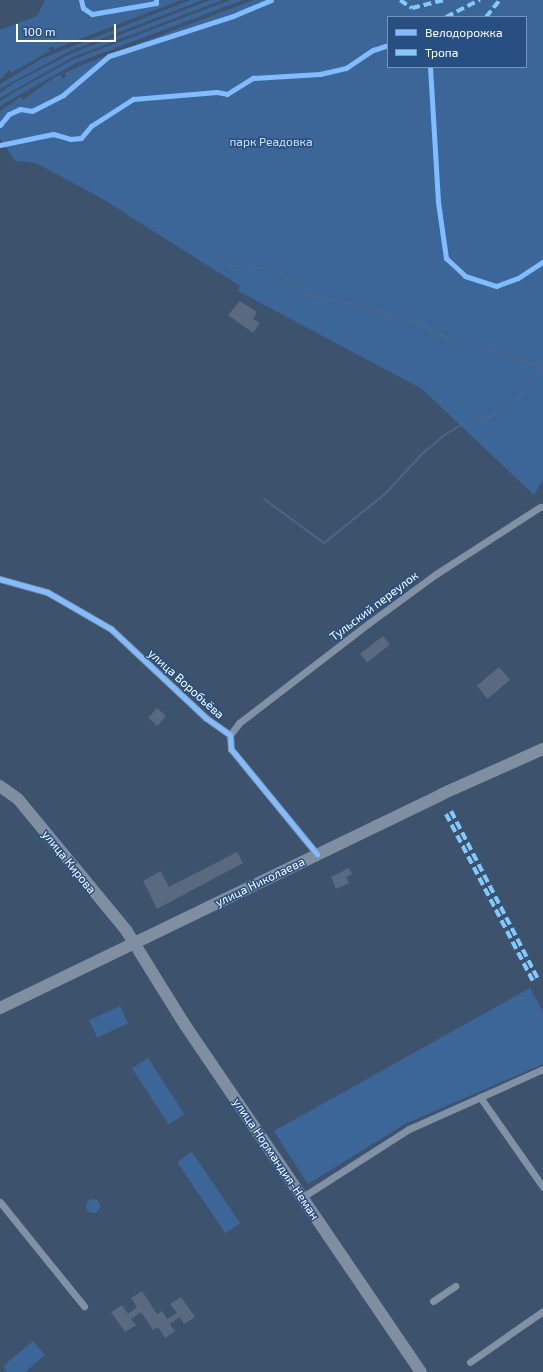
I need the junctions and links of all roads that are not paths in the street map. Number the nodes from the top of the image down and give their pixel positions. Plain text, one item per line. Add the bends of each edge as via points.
1 (540, 507) dead end
2 (0, 579) edge
3 (230, 735) junction
4 (543, 749) edge
5 (0, 786) edge
6 (317, 854) junction
7 (134, 943) junction
8 (0, 1008) edge
9 (543, 1069) edge
10 (480, 1096) junction
11 (543, 1187) edge
12 (301, 1198) junction
13 (0, 1202) edge
14 (454, 1286) dead end
15 (433, 1301) dead end
16 (84, 1306) dead end
17 (543, 1312) edge
18 (470, 1362) dead end
19 (421, 1372) edge

1 - 3 street, Тульский переулок via 436,574 369,623 240,723
2 - 3 street, улица Воробьёва via 46,592 111,629 206,718
3 - 6 street via 231,749
4 - 6 main road, улица Николаева via 513,760
5 - 7 main road, улица Кирова via 18,799
6 - 7 main road, улица Николаева
7 - 8 main road, улица Николаева
7 - 12 main road, улица Нормандия-Неман via 185,1025
9 - 10 street
10 - 11 street
10 - 12 street via 409,1129
12 - 19 main road, улица Нормандия-Неман
13 - 16 street
14 - 15 street
17 - 18 street

